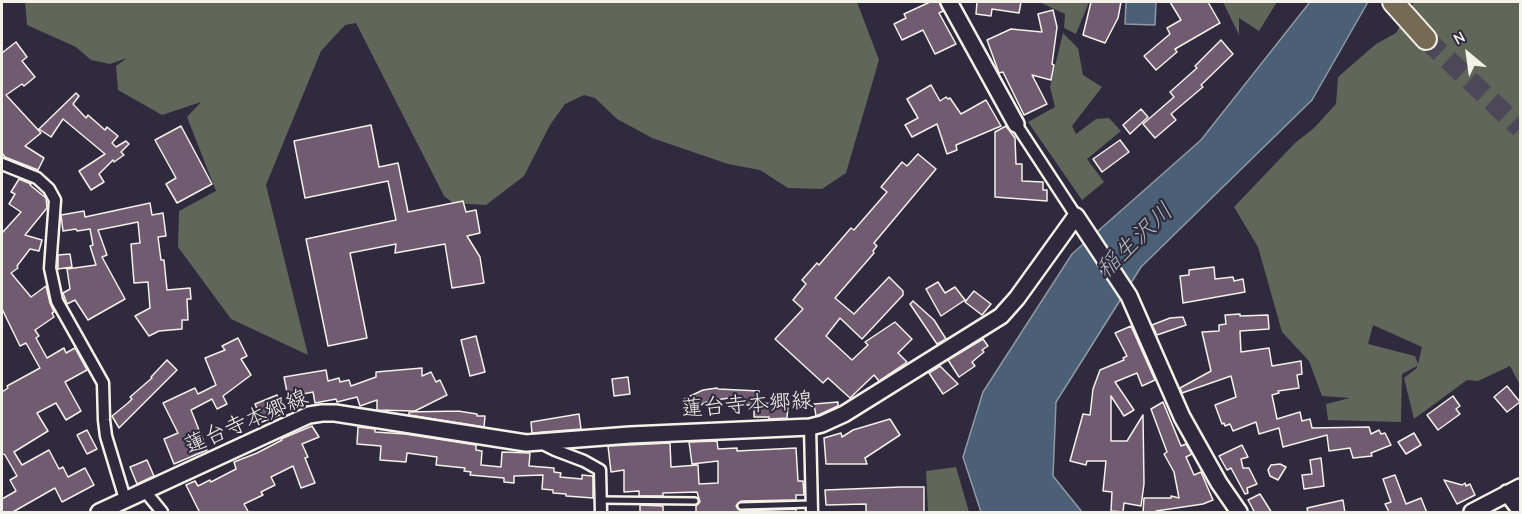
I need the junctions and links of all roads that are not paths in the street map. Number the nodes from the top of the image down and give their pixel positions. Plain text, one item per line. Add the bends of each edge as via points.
1 (950, 2) edge
2 (1393, 2) edge
3 (1426, 39) tunnel mouth
4 (1016, 124) joint
5 (2, 164) edge
6 (1079, 221) junction
7 (810, 427) junction
8 (539, 442) junction
9 (144, 490) junction
10 (1514, 490) edge
11 (125, 499) junction
12 (601, 500) junction
13 (695, 501) dead end
14 (741, 506) dead end
15 (812, 508) edge
16 (1519, 508) edge
17 (99, 513) edge
18 (162, 513) edge
19 (601, 513) edge
20 (1239, 513) edge
21 (1472, 513) edge

1 - 4 main road
2 - 3 highway
4 - 6 street
5 - 11 street via 37,178 55,200 50,268 57,302 103,382 106,436
6 - 7 main road, 蓮台寺本郷線 via 1001,316 844,414
6 - 20 main road via 1129,296 1182,417
7 - 8 main road, 蓮台寺本郷線
7 - 15 street
8 - 9 main road, 蓮台寺本郷線 via 322,413 309,415
8 - 12 street via 598,468
9 - 11 main road, 蓮台寺本郷線
9 - 18 street
10 - 16 main road
10 - 21 main road
11 - 17 main road, 蓮台寺本郷線
12 - 13 lane
12 - 19 street
14 - 15 lane

